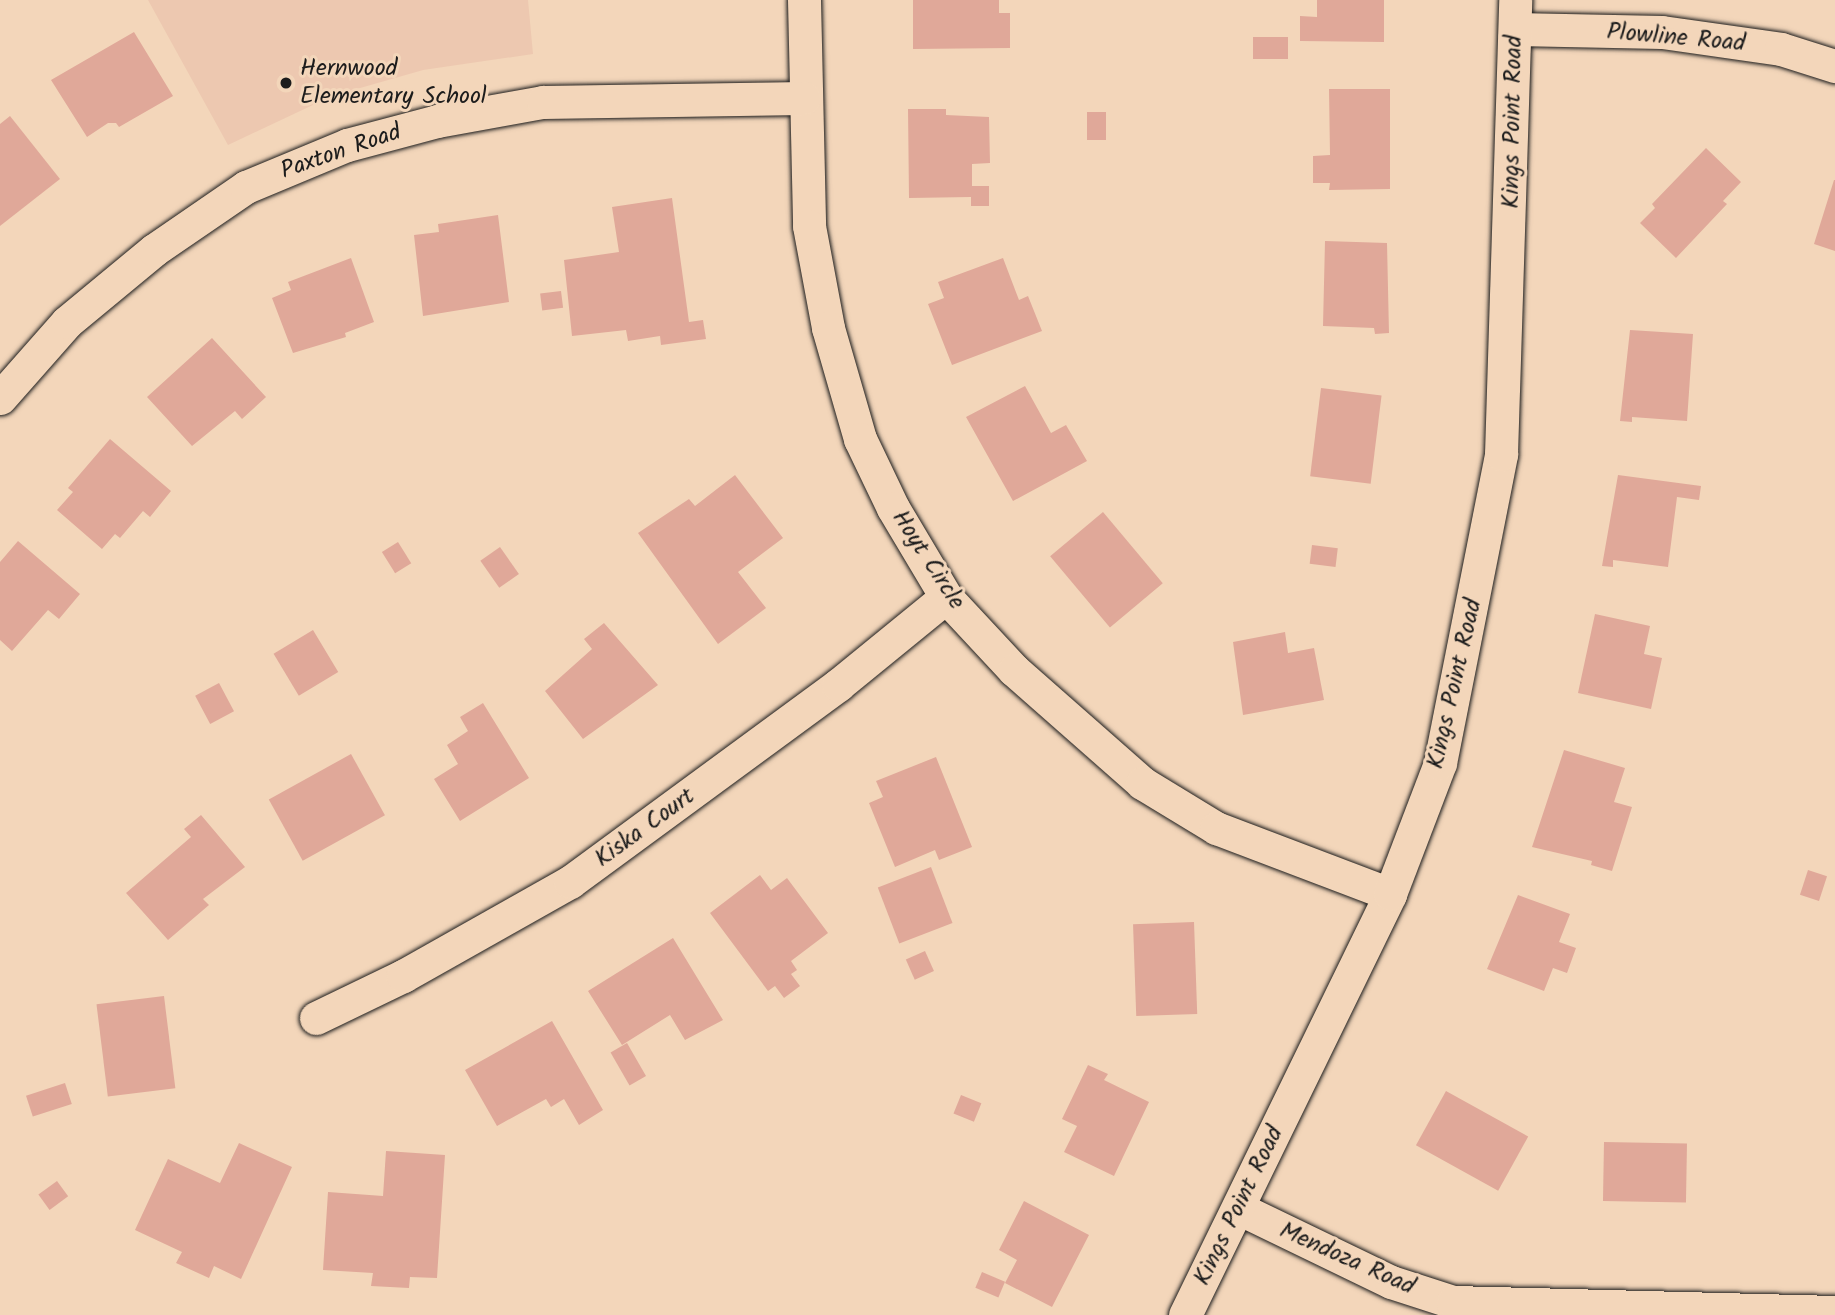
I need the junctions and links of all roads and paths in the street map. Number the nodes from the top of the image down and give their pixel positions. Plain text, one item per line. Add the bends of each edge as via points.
1 (804, 0) edge
2 (1515, 15) edge
3 (1835, 66) edge
4 (804, 98) junction
5 (0, 398) edge
6 (946, 597) junction
7 (1390, 894) junction
8 (316, 1018) dead end
9 (1240, 1209) junction
10 (1835, 1312) edge
11 (1185, 1315) edge

1 - 4 street, Hoyt Circle
2 - 3 street, Plowline Road via 1781,49
2 - 7 street, Kings Point Road via 1501,454 1440,763
4 - 5 street, Paxton Road via 543,102 437,121 347,145 246,187 154,250 67,322
4 - 6 street, Hoyt Circle via 809,226 846,395 860,439 893,508
6 - 7 street, Hoyt Circle via 1014,670 1142,783 1216,828
6 - 8 street, Kiska Court via 838,685 570,882 403,976
7 - 9 street, Kings Point Road
9 - 10 street, Mendoza Road via 1391,1282 1453,1302
9 - 11 street, Kings Point Road

